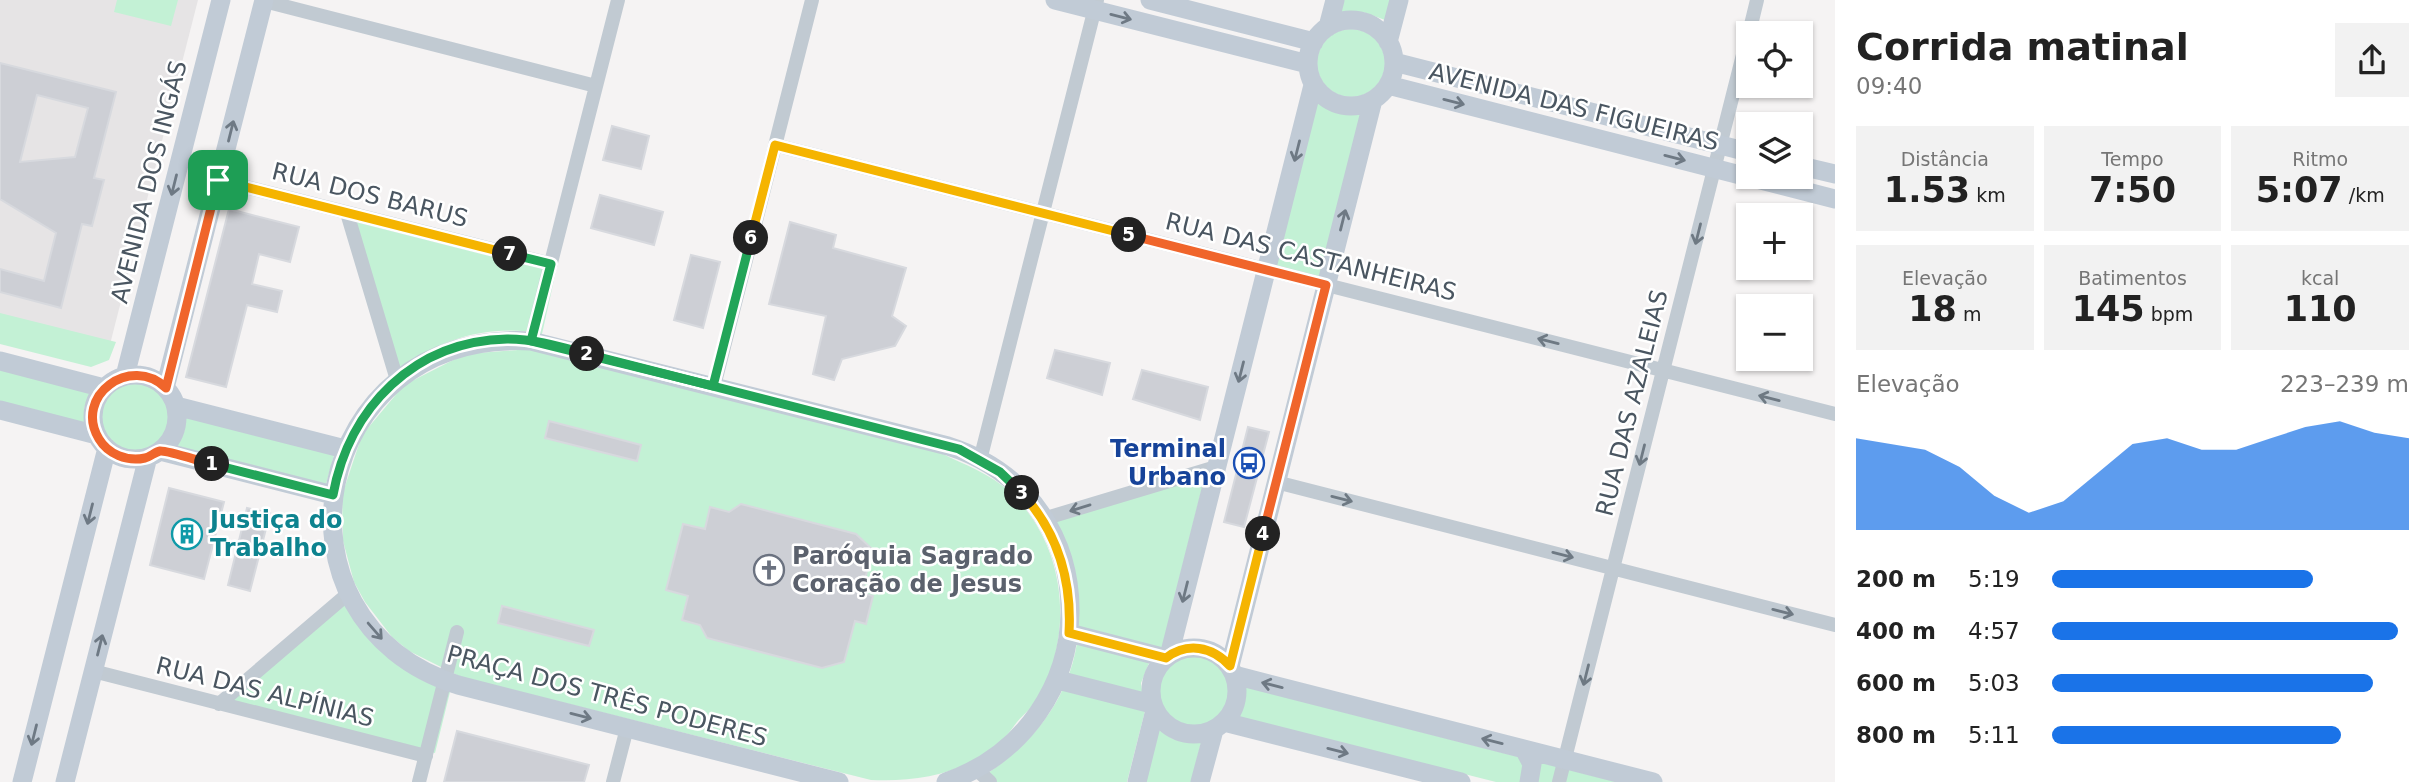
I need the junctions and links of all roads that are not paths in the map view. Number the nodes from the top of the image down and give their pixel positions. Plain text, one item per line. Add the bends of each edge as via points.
1 (220, 0) edge
2 (618, 0) edge
3 (812, 0) edge
4 (1055, 0) edge
5 (1150, 0) edge
6 (1335, 0) edge
7 (1399, 0) edge
8 (1757, 0) edge
9 (264, 1) edge
10 (1096, 5) edge
11 (1752, 21) edge
12 (1328, 27) junction
13 (1314, 42) junction
14 (1388, 42) junction
15 (1394, 62) junction
16 (1308, 64) junction
17 (1736, 84) edge
18 (1313, 85) junction
19 (1388, 85) junction
20 (596, 86) junction
21 (1373, 100) junction
22 (775, 145) junction
23 (1720, 145) junction
24 (1736, 149) edge
25 (1715, 168) junction
26 (1813, 169) edge
27 (1736, 174) edge
28 (1835, 174) edge
29 (218, 180) junction
30 (1796, 189) edge
31 (1835, 199) edge
32 (347, 213) junction
33 (1043, 213) junction
34 (551, 264) junction
35 (1267, 270) junction
36 (1326, 285) junction
37 (531, 341) junction
38 (0, 361) edge
39 (1663, 371) junction
40 (125, 376) junction
41 (397, 380) junction
42 (713, 386) junction
43 (104, 388) junction
44 (166, 388) junction
45 (176, 406) junction
46 (0, 410) edge
47 (1835, 414) edge
48 (102, 441) junction
49 (345, 449) junction
50 (154, 454) junction
51 (980, 460) junction
52 (1216, 467) junction
53 (1276, 482) junction
54 (333, 495) junction
55 (1043, 519) junction
56 (1613, 568) junction
57 (350, 593) junction
58 (1835, 625) edge
59 (457, 632) dead end
60 (1069, 633) junction
61 (1167, 657) junction
62 (93, 671) junction
63 (1232, 671) junction
64 (1058, 680) junction
65 (445, 681) junction
66 (219, 704) junction
67 (1153, 707) junction
68 (1219, 726) junction
69 (627, 728) junction
70 (1524, 749) junction
71 (426, 756) junction
72 (1564, 760) junction
73 (983, 776) edge
74 (22, 782) edge
75 (65, 782) edge
76 (419, 782) edge
77 (613, 782) edge
78 (839, 782) edge
79 (946, 782) edge
80 (1136, 782) edge
81 (1200, 782) edge
82 (1461, 782) edge
83 (1529, 782) edge
84 (1559, 782) edge
85 (1653, 782) edge

1 -> 40 street, AVENIDA DOS INGÁS
2 - 20 street
3 - 22 street
4 - 10 street
5 - 13 street
6 - 12 street
7 - 14 street
8 - 11 street, RUA DAS AZALEIAS
9 - 20 street
29 -> 9 street
10 -> 16 street
10 - 33 street
12 - 13 street
12 - 14 street via 1343,21 1366,23
13 - 16 street
14 - 15 street
15 - 19 street, AVENIDA DAS FIGUEIRAS
15 - 23 street, AVENIDA DAS FIGUEIRAS
16 - 18 street
17 - 23 street, RUA DAS AZALEIAS
18 - 21 street via 1338,104 1359,106
18 -> 35 street
19 - 21 street
19 -> 25 street, AVENIDA DAS FIGUEIRAS
20 - 34 street
36 -> 21 street
22 - 33 street, RUA DAS CASTANHEIRAS
22 - 42 street
23 - 24 street, AVENIDA DAS FIGUEIRAS
23 - 25 street, RUA DAS AZALEIAS
25 - 27 street, AVENIDA DAS FIGUEIRAS
25 -> 39 street, RUA DAS AZALEIAS
26 - 28 street
29 - 32 street, RUA DOS BARUS
29 - 44 street
30 - 31 street, AVENIDA DAS FIGUEIRAS
32 - 34 street, RUA DOS BARUS
32 - 41 street
33 - 35 street, RUA DAS CASTANHEIRAS
33 - 51 street
34 - 37 street
35 - 36 street, RUA DAS CASTANHEIRAS
35 -> 52 street
39 -> 36 street, RUA DAS CASTANHEIRAS
36 - 53 street
37 - 41 street, PRAÇA DOS TRÊS PODERES via 462,346 419,364
37 - 42 street, PRAÇA DOS TRÊS PODERES
38 - 43 street
47 -> 39 street, RUA DAS CASTANHEIRAS
39 -> 56 street, RUA DAS AZALEIAS
40 - 43 street
40 - 44 street via 148,377
41 - 49 street, PRAÇA DOS TRÊS PODERES via 367,411
42 - 51 street, PRAÇA DOS TRÊS PODERES via 948,446
43 - 48 street via 93,410
44 - 45 street
45 - 49 street
45 - 50 street via 175,430 167,445
46 - 48 street
48 - 50 street via 128,458
48 -> 74 street
49 - 54 street, PRAÇA DOS TRÊS PODERES
50 - 54 street
62 -> 50 street
51 - 55 street, PRAÇA DOS TRÊS PODERES via 1017,487
52 -> 55 street
52 -> 61 street
53 -> 56 street
53 - 63 street
54 - 57 street, PRAÇA DOS TRÊS PODERES via 334,542
55 - 60 street, PRAÇA DOS TRÊS PODERES via 1064,566
56 -> 58 street
56 -> 72 street, RUA DAS AZALEIAS
57 -> 65 street, PRAÇA DOS TRÊS PODERES via 386,643
57 - 66 street
59 - 65 street
60 - 61 street
60 - 64 street, PRAÇA DOS TRÊS PODERES
61 - 63 street via 1185,648 1202,648 1218,655
61 - 67 street via 1153,674
62 - 66 street, RUA DAS ALPÍNIAS
62 - 75 street
63 - 68 street via 1236,700 1230,716
70 -> 63 street
64 - 67 street
64 - 73 street, PRAÇA DOS TRÊS PODERES via 1035,720
65 -> 69 street, PRAÇA DOS TRÊS PODERES
65 - 71 street
66 - 71 street, RUA DAS ALPÍNIAS
67 - 68 street via 1163,722 1177,731 1194,734
67 - 80 street
68 - 81 street
68 -> 82 street
69 - 77 street
69 - 78 street, PRAÇA DOS TRÊS PODERES
70 - 72 street
70 - 83 street via 1532,764
71 - 76 street
72 - 84 street, RUA DAS AZALEIAS
72 - 85 street
73 - 79 street, PRAÇA DOS TRÊS PODERES

